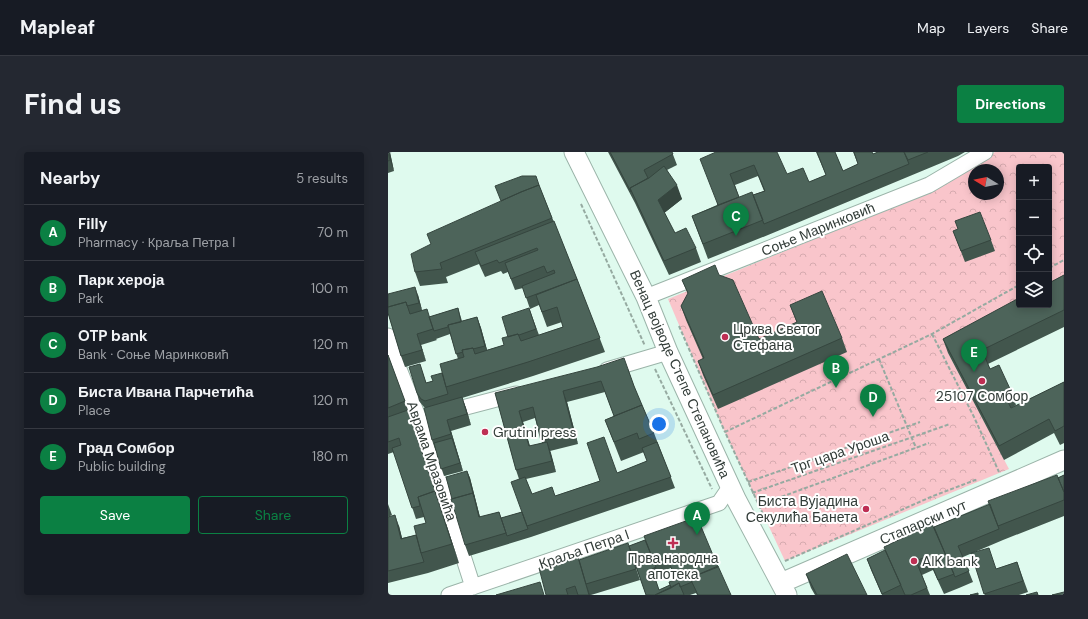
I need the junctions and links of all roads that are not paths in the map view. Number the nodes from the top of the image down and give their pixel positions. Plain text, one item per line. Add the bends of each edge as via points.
1 (574, 152) edge
2 (985, 152) edge
3 (646, 297) junction
4 (388, 336) edge
5 (668, 352) junction
6 (592, 374) edge
7 (533, 390) edge
8 (419, 419) junction
9 (1064, 460) edge
10 (739, 496) junction
11 (473, 588) junction
12 (784, 589) edge
13 (449, 595) edge

1 - 3 main road, Венац војводе Степе Степановића
2 - 3 street, Соње Маринковић via 929,185
3 - 5 main road, Венац војводе Степе Степановића
4 - 8 street, Аврама Мразовића
5 - 6 street
5 - 10 main road, Венац војводе Степе Степановића
7 - 8 street
8 - 11 street, Аврама Мразовића
9 - 12 main road, Стапарски пут
10 - 11 street, Краља Петра I
10 - 12 main road, Венац војводе Степе Степановића
11 - 13 street, Краља Петра I

